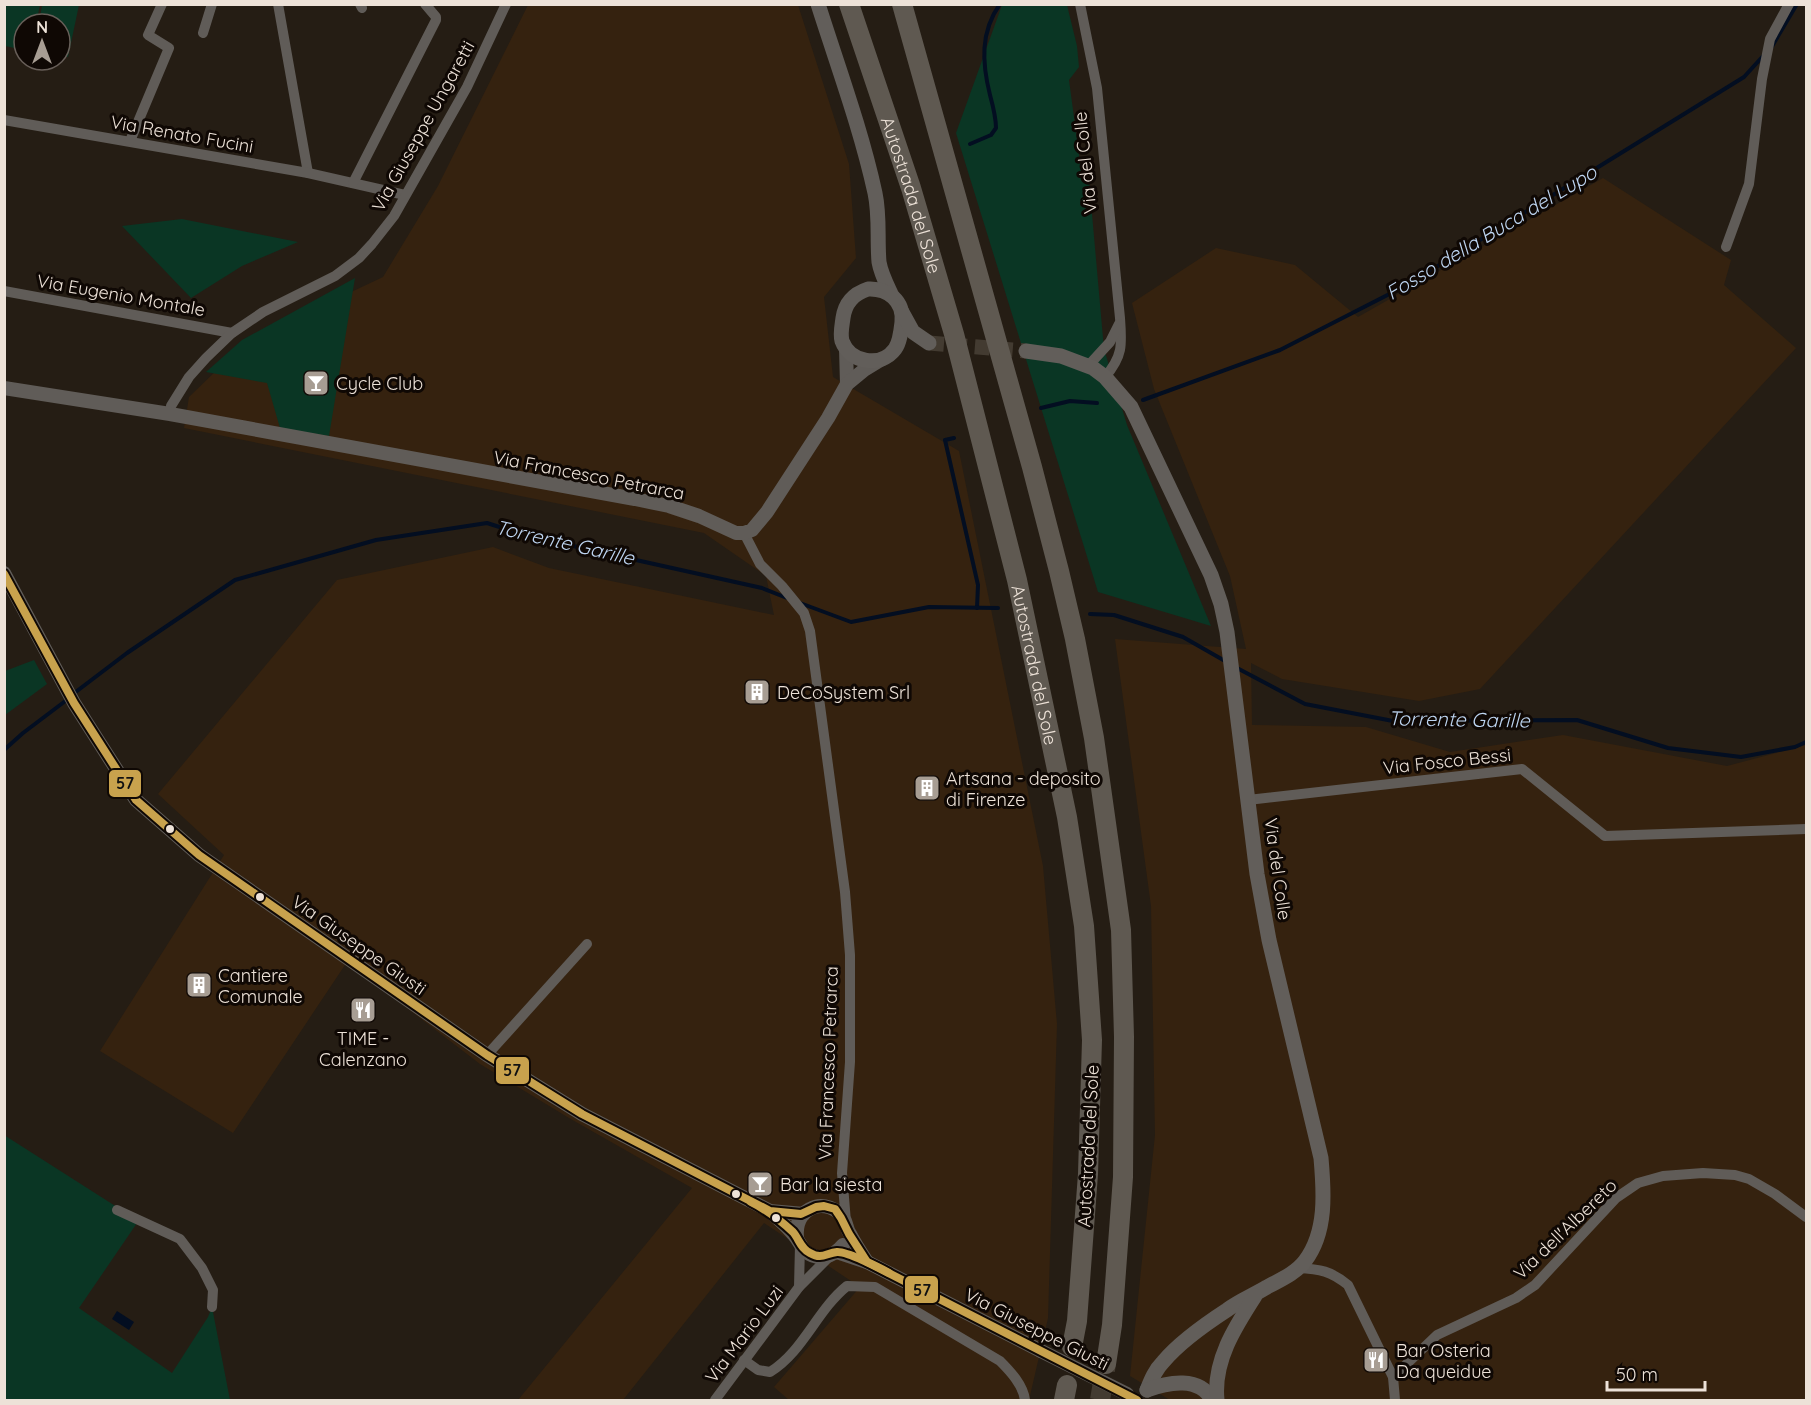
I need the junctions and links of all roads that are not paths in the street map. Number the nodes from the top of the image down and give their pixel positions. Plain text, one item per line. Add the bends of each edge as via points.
1 (162, 4) edge
2 (212, 4) edge
3 (278, 4) edge
4 (425, 4) edge
5 (506, 4) edge
6 (818, 4) edge
7 (849, 4) edge
8 (888, 4) edge
9 (902, 4) edge
10 (1080, 4) edge
11 (1789, 4) edge
12 (203, 33) dead end
13 (4, 120) edge
14 (130, 141) junction
15 (308, 173) junction
16 (353, 183) junction
17 (405, 195) junction
18 (964, 225) junction
19 (1726, 247) dead end
20 (879, 263) junction
21 (4, 291) edge
22 (859, 292) junction
23 (892, 296) junction
24 (902, 311) junction
25 (1120, 318) junction
26 (232, 333) junction
27 (846, 348) junction
28 (895, 349) junction
29 (1026, 351) tunnel mouth
30 (882, 359) junction
31 (1088, 366) junction
32 (1105, 377) junction
33 (847, 384) junction
34 (4, 388) edge
35 (170, 414) junction
36 (744, 533) junction
37 (4, 573) edge
38 (1248, 800) junction
39 (1806, 829) edge
40 (587, 944) dead end
41 (487, 1055) junction
42 (117, 1210) dead end
43 (770, 1211) junction
44 (804, 1214) junction
45 (1806, 1216) edge
46 (847, 1226) junction
47 (798, 1241) junction
48 (833, 1254) junction
49 (867, 1262) junction
50 (1298, 1268) junction
51 (800, 1287) junction
52 (1256, 1294) junction
53 (212, 1307) dead end
54 (1072, 1347) dead end
55 (744, 1360) junction
56 (1106, 1364) tunnel mouth
57 (1393, 1377) junction
58 (1137, 1395) edge
59 (715, 1401) edge
60 (1026, 1401) edge
61 (1212, 1401) edge
62 (1217, 1401) edge
63 (1395, 1401) edge

1 - 14 street via 148,35 169,48
2 - 12 street
3 - 15 street
4 - 16 street via 436,20
5 - 17 street, Via Giuseppe Ungaretti via 467,87
6 - 20 main road via 870,171 878,218
7 - 54 highway, Autostrada del Sole via 911,188 954,334 1017,580 1067,817 1084,926 1092,1040 1088,1174
8 - 18 highway, Autostrada del Sole
9 - 18 highway, Autostrada del Sole
10 - 25 street, Via del Colle via 1097,88
11 - 19 street via 1770,39 1749,184
13 - 14 street, Via Renato Fucini
14 - 15 street, Via Renato Fucini
15 - 16 street, Via Renato Fucini
16 - 17 street, Via Renato Fucini
17 - 26 street, Via Giuseppe Ungaretti via 372,244 348,267
18 - 56 highway, Autostrada del Sole via 1075,639 1094,738 1120,930 1123,1177
20 - 22 main road
20 - 23 main road
21 - 26 street, Via Eugenio Montale
22 - 23 main road via 876,289
22 - 27 main road via 844,312 841,331
23 - 24 main road
24 - 28 main road
24 - 28 main road via 913,332 929,343
25 - 31 street via 1110,342
25 - 32 street, Via del Colle via 1120,356
26 - 35 street, Via Giuseppe Ungaretti via 189,377
27 - 30 main road via 866,361
27 - 33 street
28 - 30 main road
29 - 31 main road via 1061,356
30 - 33 street
31 - 32 main road
32 - 38 main road, Via del Colle via 1131,407 1221,604
33 - 36 street via 767,512 752,530
34 - 35 street, Via Francesco Petrarca
35 - 36 street, Via Francesco Petrarca via 669,506
36 - 46 street, Via Francesco Petrarca via 760,564 804,613 810,631 850,955 850,1062 842,1173
37 - 41 street, Via Giuseppe Giusti via 74,703 136,800 199,855
38 - 39 street, Via Fosco Bessi via 1522,769 1605,836
38 - 50 main road, Via del Colle via 1269,940 1321,1158 1322,1214 1318,1233
40 - 41 street
41 - 43 street, Via Giuseppe Giusti via 582,1114
42 - 53 street via 180,1239 213,1290
43 - 44 street, Via Giuseppe Giusti
43 - 47 street, Via Giuseppe Giusti
44 - 46 street, Via Giuseppe Giusti via 827,1206 842,1215
44 - 47 street via 796,1229
45 - 57 street, Via dell'Albereto via 1749,1179 1735,1175 1663,1176 1638,1183 1616,1198 1535,1285 1437,1335
46 - 48 street via 843,1246
46 - 49 street, Via Giuseppe Giusti
47 - 48 street, Via Giuseppe Giusti via 813,1256
47 - 51 street, Via Mario Luzi
48 - 49 street, Via Giuseppe Giusti
48 - 51 street, Via Mario Luzi
49 - 58 street, Via Giuseppe Giusti, bridge
50 - 52 main road
50 - 57 street via 1335,1275 1348,1285
51 - 55 street, Via Mario Luzi
52 - 58 main road via 1228,1308 1174,1350
52 - 62 main road via 1221,1359
55 - 59 street, Via Mario Luzi
55 - 60 street via 758,1370 770,1372 784,1363 834,1297 847,1286 875,1287 1000,1361 1020,1386
57 - 63 street
58 - 61 main road via 1176,1382 1201,1387

